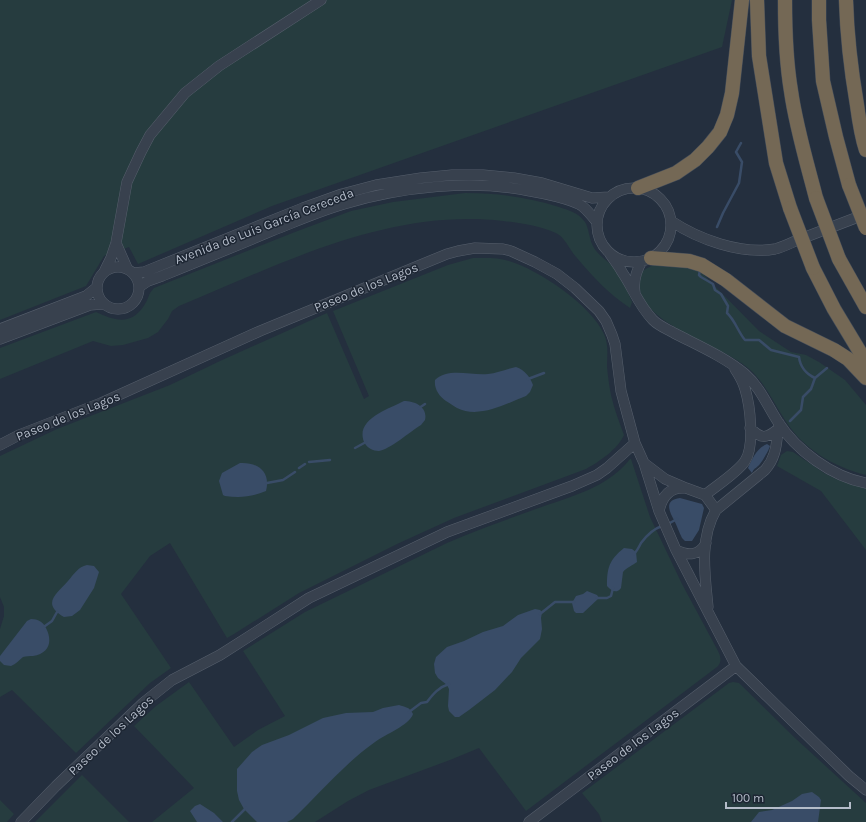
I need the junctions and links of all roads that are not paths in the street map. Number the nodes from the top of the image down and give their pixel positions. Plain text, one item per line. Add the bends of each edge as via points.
1 (321, 0) edge
2 (742, 0) edge
3 (757, 0) edge
4 (785, 0) edge
5 (819, 0) edge
6 (846, 0) edge
7 (866, 150) edge
8 (638, 188) junction
9 (609, 197) junction
10 (866, 214) edge
11 (596, 221) junction
12 (671, 221) junction
13 (866, 228) edge
14 (116, 243) junction
15 (610, 254) junction
16 (647, 260) junction
17 (105, 270) junction
18 (130, 270) junction
19 (140, 287) junction
20 (96, 288) junction
21 (635, 295) junction
22 (103, 304) junction
23 (866, 308) edge
24 (0, 329) edge
25 (0, 339) edge
26 (866, 362) edge
27 (732, 364) junction
28 (866, 378) edge
29 (761, 394) junction
30 (747, 399) junction
31 (778, 426) junction
32 (750, 428) junction
33 (635, 443) junction
34 (0, 445) edge
35 (798, 446) junction
36 (776, 447) junction
37 (644, 463) junction
38 (866, 483) edge
39 (686, 488) junction
40 (705, 495) junction
41 (716, 510) junction
42 (659, 511) junction
43 (706, 543) junction
44 (676, 550) junction
45 (708, 611) junction
46 (736, 666) junction
47 (866, 790) edge
48 (21, 822) edge
49 (529, 822) edge

1 - 14 street via 218,66 185,93 150,135 127,182
2 - 8 highway via 732,93 720,132 695,160 676,173
3 - 26 highway, bridge via 759,56 776,163 813,268
4 - 23 highway, bridge via 791,91 816,198 839,259
5 - 13 highway, bridge via 823,81 850,185
6 - 7 highway via 853,81
8 - 9 street via 617,191
8 - 12 street via 648,190 664,202
9 - 11 street via 598,212
9 - 18 street, Avenida de Luis García Cereceda via 592,198 542,183 514,178 483,175 421,178 376,185 342,194 144,272
10 - 12 street via 775,249 750,250 710,240 691,233
11 - 15 street via 598,236
11 - 19 street, Avenida de Luis García Cereceda via 582,206 575,203 514,188 452,185 422,188 344,204 306,217 148,281
12 - 16 street via 667,243 660,252
14 - 17 street
14 - 18 street
15 - 16 street via 622,261
15 - 21 street
16 - 21 street via 638,268 634,285
16 - 28 highway via 689,261 702,265 726,280 785,326 848,359
17 - 18 street via 116,266
17 - 20 street via 98,278
18 - 19 street via 138,279
19 - 22 street via 136,299 127,307 115,309
20 - 22 street
20 - 24 street via 86,296
21 - 27 street via 654,322
22 - 25 street via 90,305
27 - 29 street via 745,374
27 - 30 street via 745,388
29 - 30 street via 752,394
29 - 31 street
30 - 32 street
31 - 32 street via 765,437
31 - 35 street
31 - 36 street, Paseo de los Lagos
32 - 40 street via 751,445 746,461
33 - 34 street, Paseo de los Lagos via 621,391 615,344 610,328 599,311 557,274 535,262 503,249 475,248 447,254 354,292 260,331 101,403 18,435
33 - 37 street, Paseo de los Lagos
33 - 48 street, Paseo de los Lagos via 597,475 447,532 309,598 220,655 172,680 143,703
35 - 36 street via 790,444
35 - 38 street via 840,474
36 - 41 street, Paseo de los Lagos via 774,457 765,470
37 - 39 street, Paseo de los Lagos via 665,479
37 - 42 street, Paseo de los Lagos
39 - 40 street, Paseo de los Lagos
39 - 42 street via 672,489 668,492
40 - 41 street
41 - 43 street, Paseo de los Lagos via 708,528
42 - 44 street, Paseo de los Lagos
43 - 44 street via 696,554 684,554
43 - 45 street, Paseo de los Lagos
44 - 45 street, Paseo de los Lagos
45 - 46 street, Paseo de los Lagos
46 - 47 street, Paseo de los Lagos
46 - 49 street, Paseo de los Lagos

